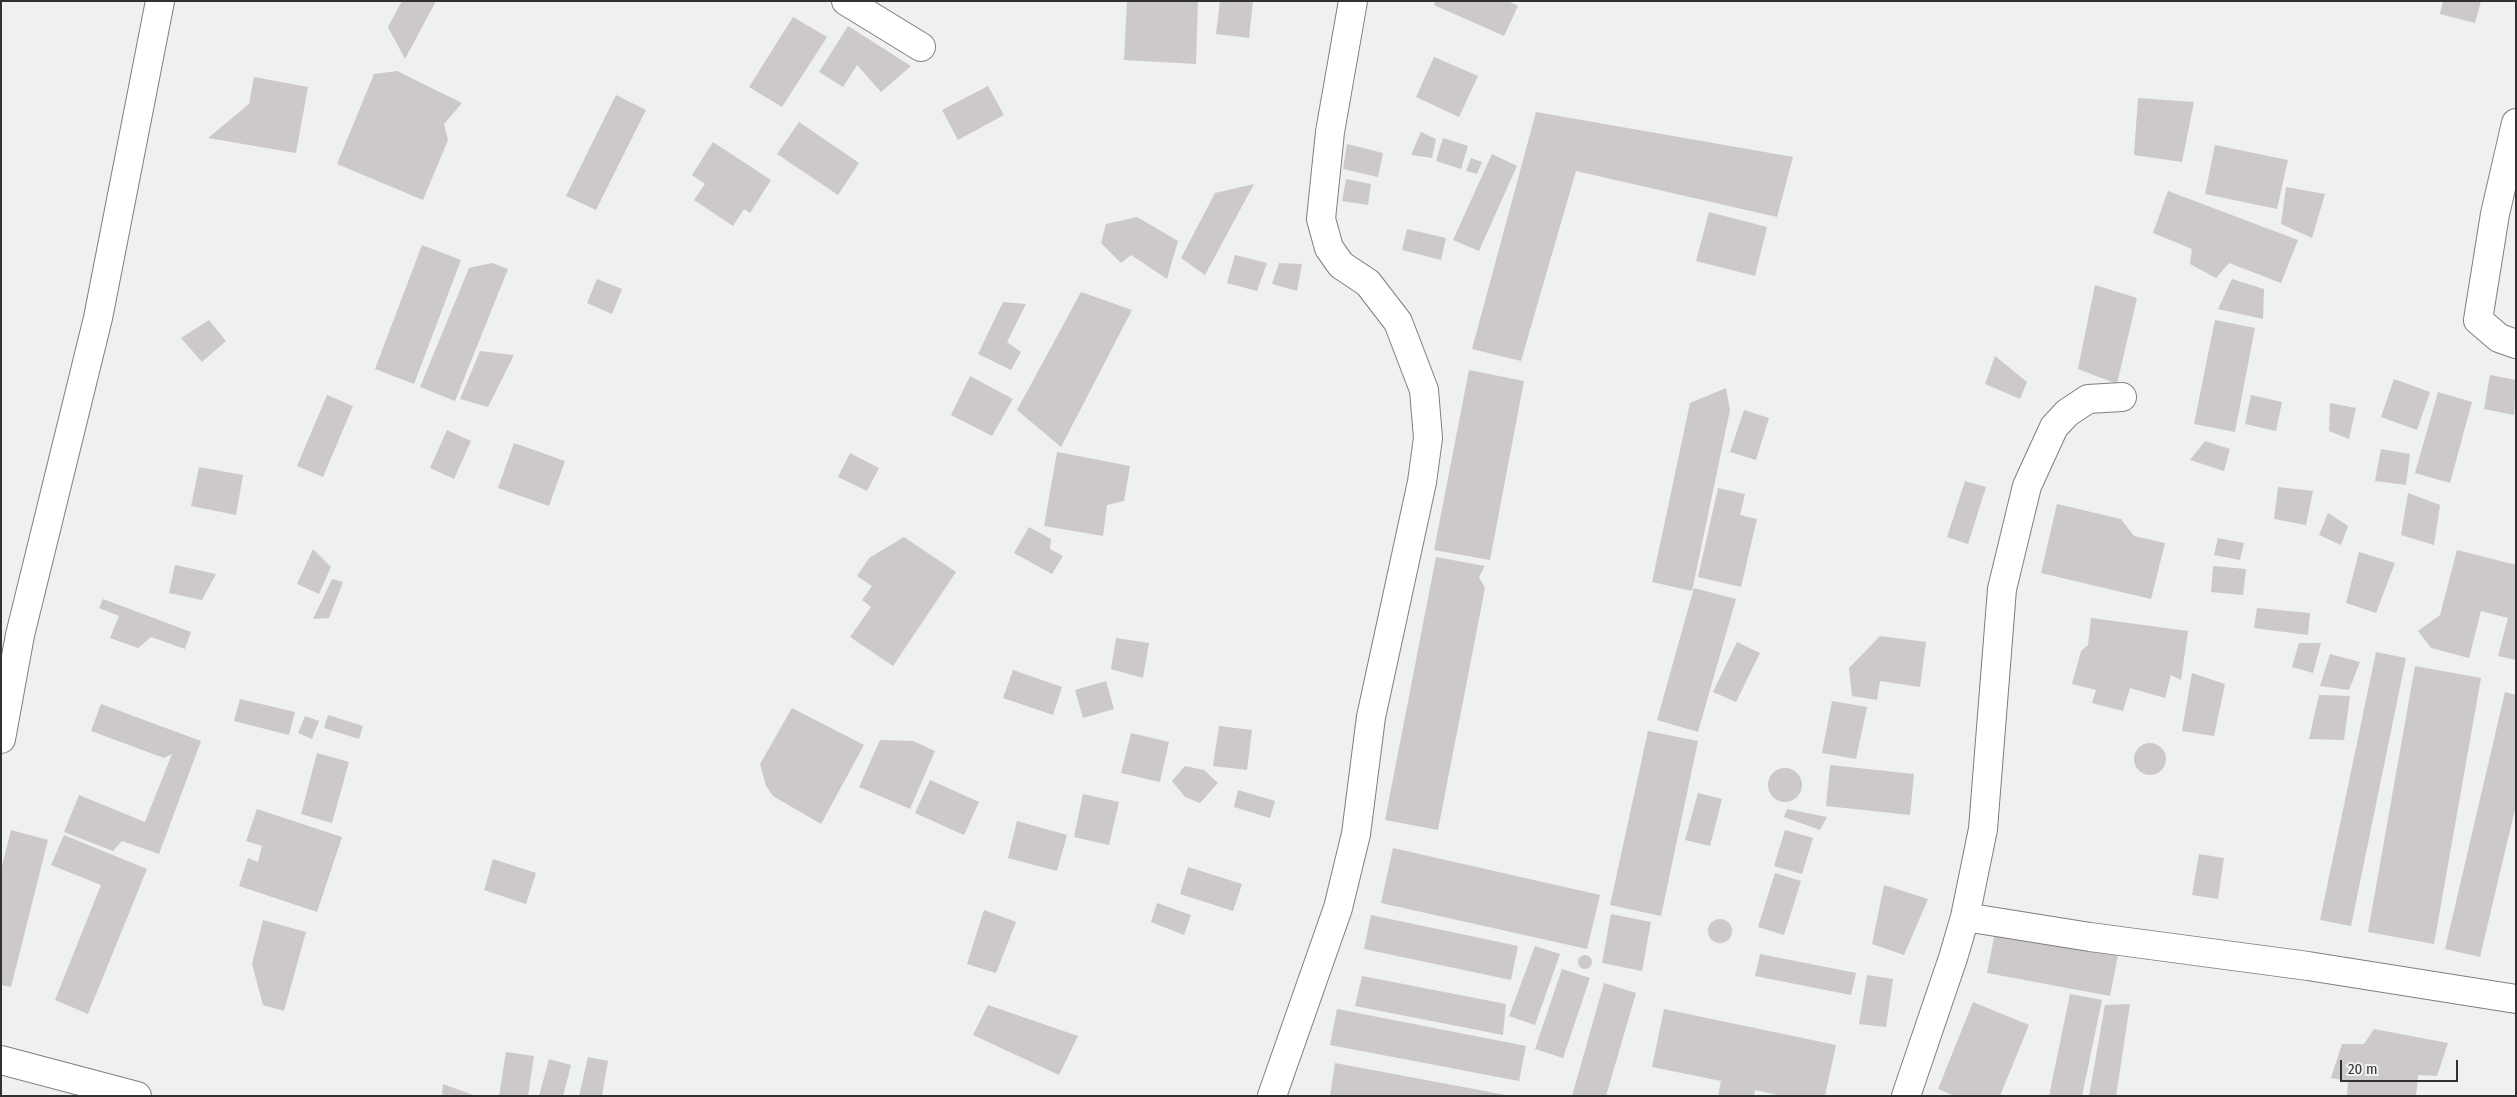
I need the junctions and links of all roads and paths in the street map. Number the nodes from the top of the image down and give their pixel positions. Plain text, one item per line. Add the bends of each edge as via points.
1 (160, 1) edge
2 (846, 1) edge
3 (1353, 1) edge
4 (921, 47) dead end
5 (2516, 123) edge
6 (2516, 344) edge
7 (2122, 397) dead end
8 (1, 739) edge
9 (1965, 917) junction
10 (2516, 999) edge
11 (1, 1060) edge
12 (137, 1096) edge
13 (1272, 1096) edge
14 (1906, 1096) edge

1 - 8 street via 98,318 20,635
2 - 4 street
3 - 13 street via 1330,132 1321,219 1329,248 1341,265 1368,283 1398,322 1424,390 1428,438 1422,482 1371,717 1356,834 1338,908
5 - 6 street via 2494,214 2478,320 2499,338
7 - 9 street via 2088,399 2067,413 2054,427 2027,486 2002,589 1983,829
9 - 10 street
9 - 14 street
11 - 12 street

